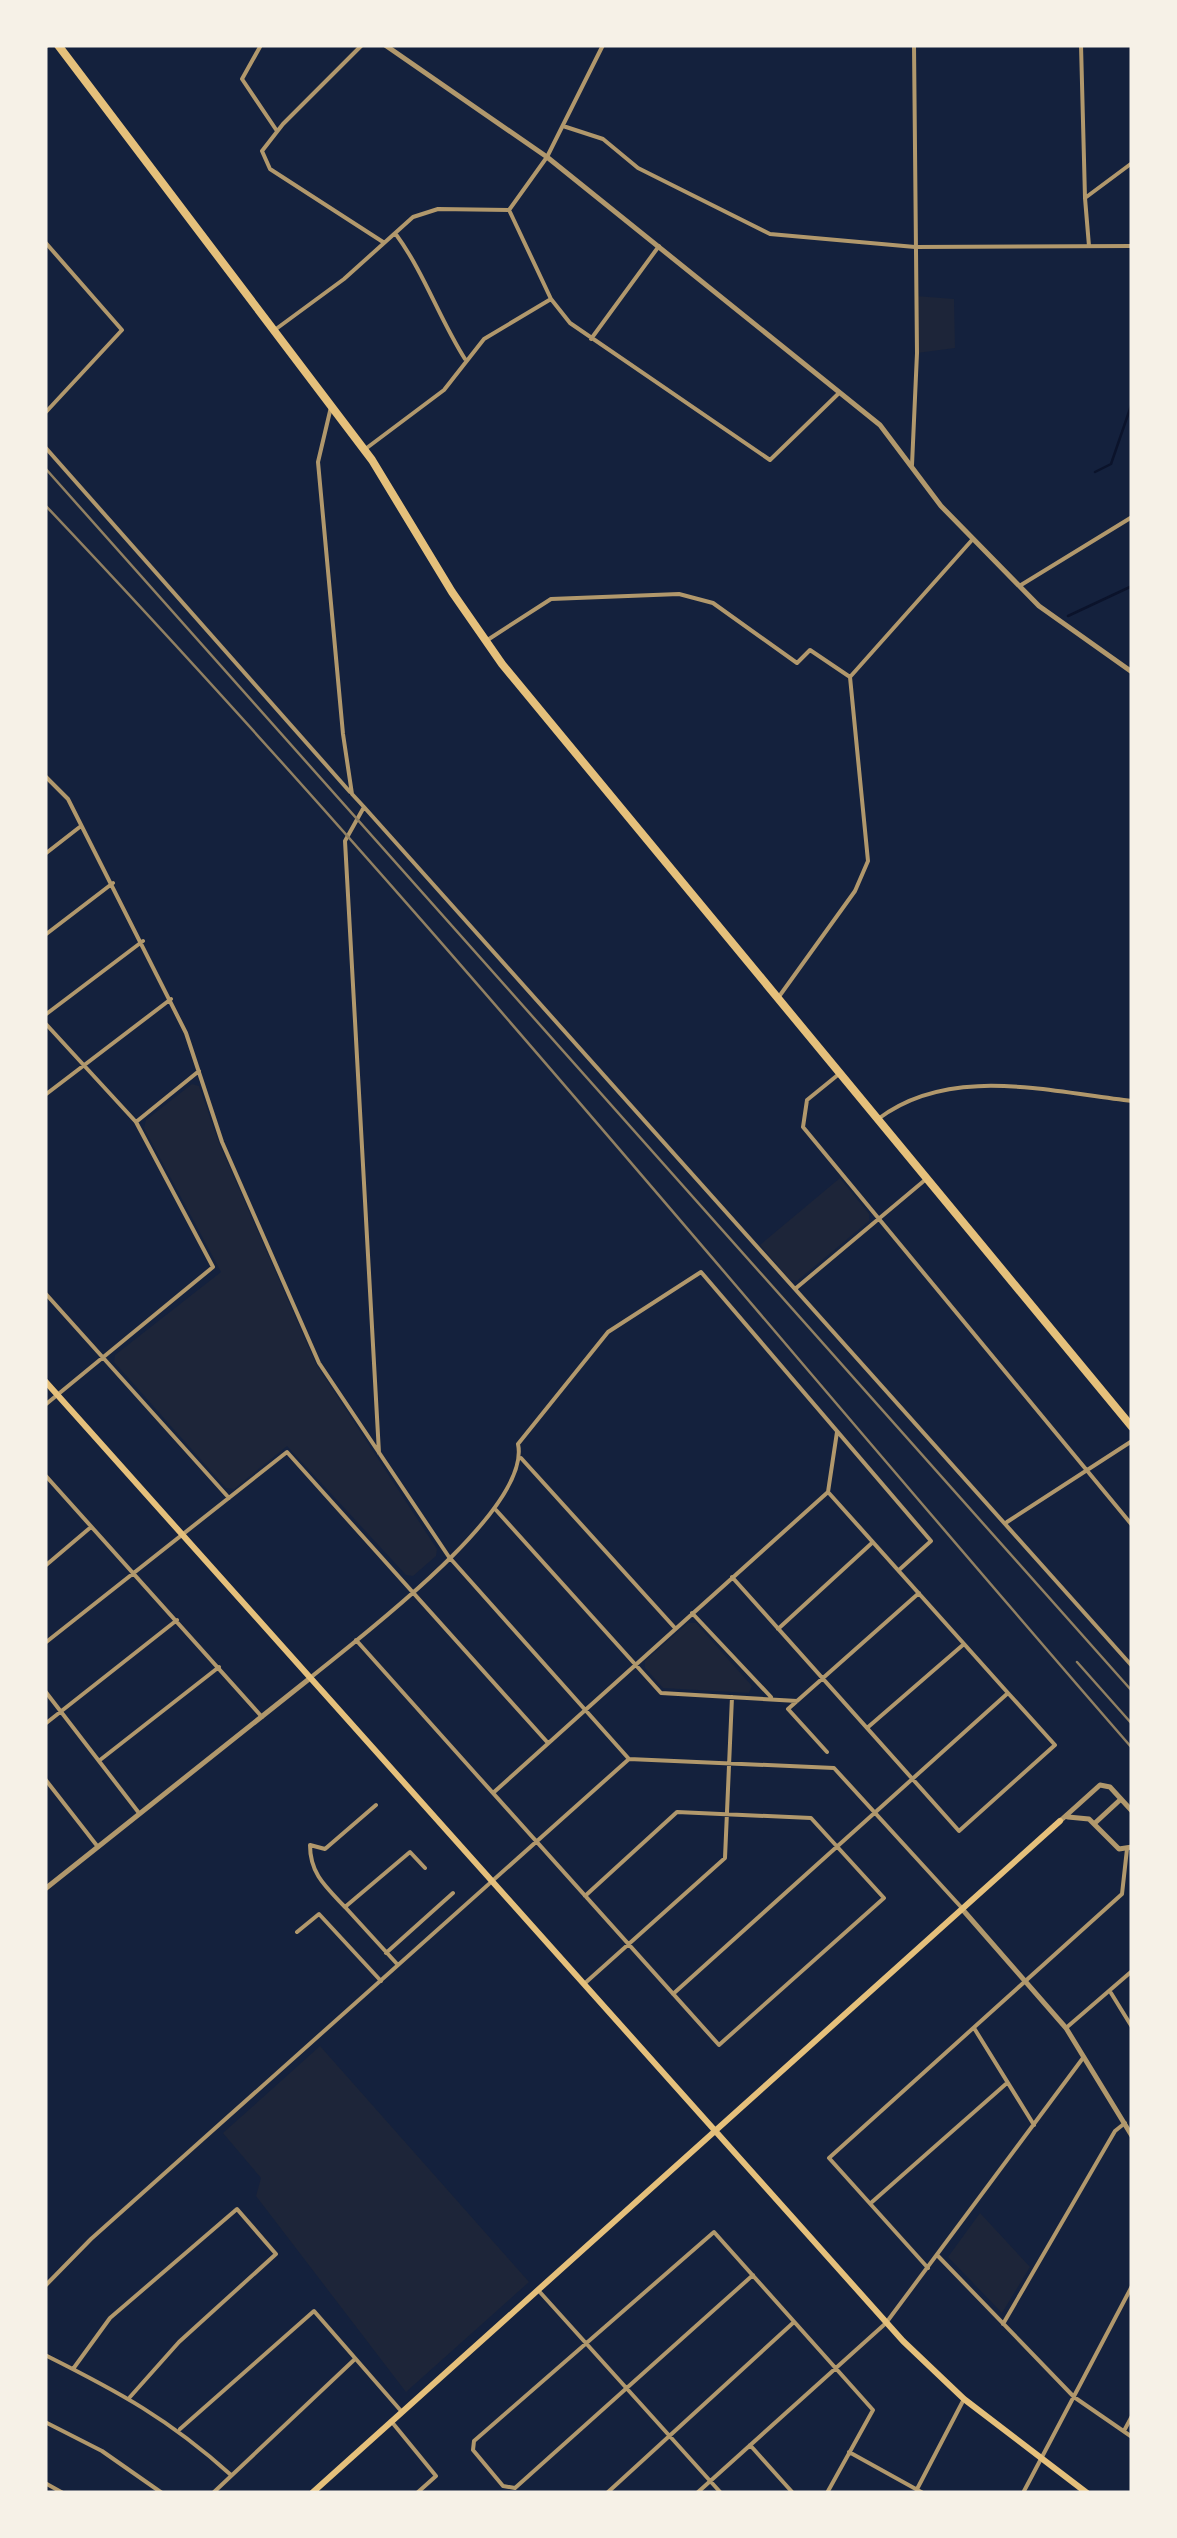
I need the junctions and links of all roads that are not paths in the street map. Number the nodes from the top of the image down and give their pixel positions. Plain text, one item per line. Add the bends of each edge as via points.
1 (58, 45) edge
2 (261, 45) edge
3 (362, 45) edge
4 (384, 45) edge
5 (603, 45) edge
6 (914, 45) edge
7 (1081, 45) edge
8 (563, 126) junction
9 (278, 132) junction
10 (547, 157) junction
11 (1132, 163) edge
12 (1085, 198) junction
13 (509, 210) junction
14 (394, 232) junction
15 (45, 242) edge
16 (384, 242) junction
17 (659, 246) junction
18 (1090, 246) junction
19 (1132, 246) edge
20 (915, 247) junction
21 (551, 300) junction
22 (272, 332) junction
23 (591, 339) junction
24 (466, 359) junction
25 (838, 394) junction
26 (331, 406) junction
27 (45, 412) edge
28 (45, 447) edge
29 (364, 450) junction
30 (912, 467) junction
31 (1132, 517) edge
32 (972, 540) junction
33 (1018, 586) junction
34 (485, 641) junction
35 (1132, 672) edge
36 (850, 677) junction
37 (45, 776) edge
38 (352, 794) junction
39 (364, 807) junction
40 (82, 825) junction
41 (45, 854) edge
42 (112, 882) junction
43 (45, 935) edge
44 (143, 940) junction
45 (778, 998) junction
46 (170, 999) junction
47 (45, 1014) edge
48 (45, 1023) edge
49 (84, 1066) junction
50 (199, 1071) junction
51 (841, 1073) junction
52 (45, 1095) edge
53 (1132, 1101) edge
54 (878, 1119) junction
55 (136, 1122) junction
56 (926, 1178) junction
57 (878, 1218) junction
58 (795, 1289) junction
59 (45, 1293) edge
60 (103, 1357) junction
61 (45, 1382) edge
62 (58, 1395) junction
63 (45, 1406) edge
64 (1132, 1427) edge
65 (837, 1430) junction
66 (1132, 1441) edge
67 (378, 1453) junction
68 (521, 1458) junction
69 (1088, 1470) junction
70 (45, 1475) edge
71 (48, 1482) edge
72 (828, 1492) junction
73 (230, 1498) junction
74 (496, 1510) junction
75 (1008, 1522) junction
76 (1132, 1525) edge
77 (92, 1527) junction
78 (185, 1536) junction
79 (873, 1542) junction
80 (448, 1557) junction
81 (45, 1566) edge
82 (898, 1570) junction
83 (135, 1574) junction
84 (732, 1577) junction
85 (411, 1592) junction
86 (919, 1593) junction
87 (692, 1613) junction
88 (177, 1620) junction
89 (675, 1628) junction
90 (778, 1628) junction
91 (356, 1640) junction
92 (45, 1643) edge
93 (964, 1644) junction
94 (635, 1664) junction
95 (1132, 1666) edge
96 (218, 1667) junction
97 (309, 1678) junction
98 (822, 1679) junction
99 (45, 1691) edge
100 (1008, 1693) junction
101 (732, 1697) junction
102 (772, 1699) junction
103 (797, 1701) junction
104 (585, 1709) junction
105 (62, 1711) junction
106 (262, 1717) junction
107 (45, 1724) edge
108 (868, 1728) junction
109 (548, 1743) junction
110 (827, 1752) dead end
111 (630, 1759) junction
112 (100, 1760) junction
113 (729, 1764) junction
114 (45, 1779) edge
115 (913, 1780) junction
116 (493, 1793) junction
117 (1121, 1800) junction
118 (376, 1805) dead end
119 (1132, 1811) edge
120 (139, 1813) junction
121 (875, 1813) junction
122 (728, 1814) junction
123 (1060, 1820) junction
124 (1095, 1823) junction
125 (538, 1842) junction
126 (98, 1847) junction
127 (837, 1847) junction
128 (1130, 1848) edge
129 (426, 1868) dead end
130 (490, 1882) junction
131 (45, 1889) edge
132 (452, 1893) dead end
133 (585, 1896) junction
134 (345, 1907) junction
135 (963, 1910) junction
136 (297, 1932) dead end
137 (629, 1944) junction
138 (386, 1952) junction
139 (398, 1965) junction
140 (1132, 1970) edge
141 (381, 1981) junction
142 (1026, 1981) junction
143 (584, 1984) junction
144 (1110, 1991) junction
145 (673, 1994) junction
146 (1132, 2027) edge
147 (974, 2028) junction
148 (1066, 2028) junction
149 (1083, 2058) junction
150 (1007, 2082) junction
151 (1124, 2124) junction
152 (1034, 2125) junction
153 (715, 2132) junction
154 (1132, 2136) edge
155 (870, 2204) junction
156 (938, 2256) junction
157 (928, 2268) junction
158 (752, 2275) junction
159 (45, 2286) edge
160 (1132, 2286) edge
161 (538, 2290) junction
162 (794, 2322) junction
163 (886, 2323) junction
164 (1003, 2324) junction
165 (584, 2342) junction
166 (45, 2355) edge
167 (356, 2358) junction
168 (72, 2369) junction
169 (836, 2369) junction
170 (626, 2389) junction
171 (130, 2397) junction
172 (1074, 2397) junction
173 (964, 2399) junction
174 (402, 2412) junction
175 (1132, 2416) edge
176 (391, 2421) junction
177 (45, 2422) edge
178 (180, 2429) junction
179 (1124, 2431) junction
180 (668, 2435) junction
181 (1132, 2437) edge
182 (750, 2445) junction
183 (849, 2452) junction
184 (1041, 2461) junction
185 (232, 2475) junction
186 (711, 2481) junction
187 (45, 2484) edge
188 (916, 2490) edge
189 (63, 2493) edge
190 (162, 2493) edge
191 (213, 2493) edge
192 (312, 2493) edge
193 (418, 2493) edge
194 (607, 2493) edge
195 (698, 2493) edge
196 (721, 2493) edge
197 (793, 2493) edge
198 (827, 2493) edge
199 (923, 2493) edge
200 (1024, 2493) edge
201 (1088, 2493) edge

1 - 22 highway
2 - 9 street via 242,80
3 - 9 street
4 - 10 street
5 - 8 street
6 - 20 street
7 - 12 street
8 - 10 street
8 - 20 street via 603,140 638,168 770,234
9 - 16 street via 262,151 270,170
10 - 13 street
10 - 17 street
11 - 12 street
12 - 18 street
13 - 14 street via 432,210
13 - 21 street
14 - 16 street
14 - 24 street
15 - 27 street via 122,330
16 - 22 street
17 - 23 street
17 - 25 street
18 - 19 street
18 - 20 street
20 - 30 street
21 - 23 street
21 - 24 street via 484,339
22 - 26 highway
23 - 25 street via 770,460
24 - 29 street via 444,390
25 - 30 street via 880,426
26 - 29 highway
26 - 38 street via 318,462
28 - 38 street
29 - 34 highway
30 - 32 street
31 - 33 street
32 - 33 street
32 - 36 street
33 - 35 street
34 - 36 street via 551,600 679,594 712,603 797,662 810,650
34 - 45 highway
36 - 45 street via 868,861 855,891
37 - 40 street
38 - 39 street
39 - 58 street
39 - 67 street via 346,842
40 - 41 street
40 - 42 street
42 - 43 street
42 - 44 street
44 - 46 street
44 - 47 street
45 - 51 highway
46 - 49 street
46 - 50 street
48 - 49 street
49 - 52 street
49 - 55 street
50 - 55 street
50 - 67 street via 222,1142 319,1363
51 - 54 highway
51 - 57 street via 807,1100 803,1127
53 - 54 street via 971,1084 932,1092
54 - 56 highway
55 - 60 street via 214,1267
56 - 57 street
56 - 64 highway
57 - 58 street
57 - 69 street
58 - 75 street
59 - 60 street
60 - 62 street
60 - 73 street
61 - 62 main road
62 - 63 street
62 - 78 main road
65 - 68 street via 701,1272 608,1332 518,1444
65 - 72 street
65 - 82 street via 931,1541
66 - 69 street
67 - 80 street
68 - 74 street
68 - 89 street
69 - 75 street
69 - 76 street
70 - 71 street
71 - 77 street
72 - 79 street
72 - 84 street
73 - 78 street
73 - 85 street via 287,1452
74 - 80 street
74 - 94 street
75 - 95 street
77 - 81 street
77 - 83 street
78 - 83 street
78 - 97 main road
79 - 82 street
79 - 90 street
80 - 85 street
80 - 104 street
82 - 86 street
83 - 88 street
83 - 92 street
84 - 87 street
84 - 90 street
85 - 91 street
85 - 109 street
86 - 93 street
86 - 98 street
87 - 89 street
87 - 102 street
88 - 96 street
88 - 105 street
89 - 94 street
90 - 98 street
91 - 97 street
91 - 116 street
93 - 100 street
93 - 108 street
94 - 101 street via 661,1693
94 - 104 street
96 - 106 street
96 - 112 street
97 - 106 street
97 - 130 main road
98 - 103 street
98 - 108 street
99 - 105 street
100 - 115 street
100 - 115 street via 1055,1745 959,1831
101 - 102 street
101 - 113 street
102 - 103 street
103 - 110 street via 788,1709
104 - 109 street
104 - 111 street
105 - 107 street
105 - 112 street
106 - 120 street
108 - 115 street
109 - 116 street
111 - 113 street
111 - 125 street
112 - 120 street
113 - 121 street via 834,1768
113 - 122 street
114 - 126 street
115 - 121 street
116 - 125 street
117 - 119 street
117 - 123 street via 1100,1785
117 - 124 street
118 - 134 street via 325,1849 310,1845 317,1877
120 - 126 street
121 - 127 street
121 - 135 street
122 - 127 street via 812,1818
122 - 133 street via 677,1812
122 - 137 street via 725,1858
123 - 124 street via 1076,1816
123 - 135 main road
124 - 128 street via 1116,1847
125 - 130 street
125 - 133 street
126 - 131 street
127 - 145 street
127 - 145 street via 884,1898 719,2045
128 - 142 street via 1122,1894
129 - 134 street via 410,1852
130 - 139 street
130 - 143 main road
132 - 138 street
133 - 137 street
134 - 138 street
135 - 142 street
135 - 153 main road
136 - 141 street via 319,1914
137 - 143 street
137 - 145 street
138 - 139 street
139 - 141 street
140 - 144 street
141 - 159 street
142 - 147 street
142 - 148 street
143 - 153 main road
144 - 146 street
144 - 148 street
147 - 150 street
147 - 155 street via 829,2158
148 - 149 street
149 - 151 street
149 - 152 street
150 - 152 street
150 - 155 street
151 - 154 street
151 - 164 street
152 - 156 street
153 - 161 main road
153 - 163 main road
155 - 157 street
156 - 157 street
156 - 164 street
157 - 163 street
158 - 162 street
158 - 165 street via 708,2233
158 - 170 street
160 - 172 street
161 - 165 street
161 - 174 main road
162 - 169 street
162 - 180 street
163 - 169 street
163 - 173 main road
164 - 172 street
165 - 170 street
165 - 170 street via 474,2441 473,2450 502,2486 515,2488
166 - 168 street
167 - 174 street
167 - 178 street via 314,2310
167 - 185 street
168 - 171 street
168 - 171 street via 110,2318 238,2209 276,2254 179,2342
169 - 182 street
169 - 183 street via 873,2410
170 - 180 street
171 - 178 street
172 - 179 street
172 - 184 street
173 - 184 main road
173 - 188 street
174 - 176 main road
175 - 179 street
176 - 192 main road
176 - 193 street via 436,2476
177 - 190 street
178 - 185 street
179 - 181 street
180 - 186 street
180 - 194 street
182 - 186 street
182 - 197 street
183 - 188 street
183 - 198 street
184 - 200 street
184 - 201 main road
185 - 191 street
186 - 195 street
186 - 196 street
187 - 189 street
188 - 199 street

